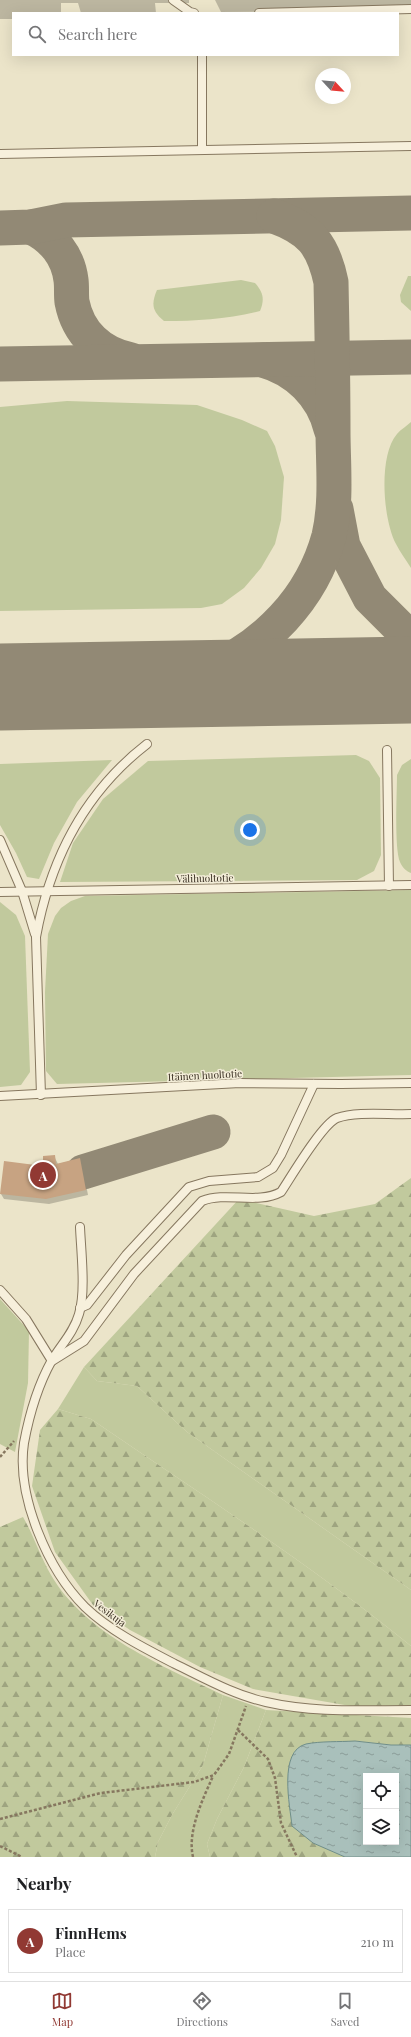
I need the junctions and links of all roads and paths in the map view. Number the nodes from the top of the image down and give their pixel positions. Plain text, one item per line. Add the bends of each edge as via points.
1 (173, 0) edge
2 (411, 10) edge
3 (190, 12) edge
4 (310, 12) edge
5 (202, 56) edge
6 (411, 146) edge
7 (202, 150) junction
8 (0, 154) edge
9 (147, 744) dead end
10 (387, 750) dead end
11 (0, 840) edge
12 (411, 885) edge
13 (389, 886) junction
14 (22, 891) junction
15 (47, 891) junction
16 (0, 892) edge
17 (36, 937) junction
18 (411, 1083) edge
19 (314, 1084) junction
20 (41, 1095) junction
21 (0, 1096) edge
22 (411, 1114) edge
23 (80, 1227) dead end
24 (0, 1290) edge
25 (80, 1308) junction
26 (52, 1361) junction
27 (249, 1697) junction
28 (411, 1710) edge
29 (238, 1730) junction
30 (214, 1775) junction
31 (0, 1819) edge
32 (0, 1846) edge
33 (22, 1857) edge
34 (193, 1857) edge
35 (297, 1857) edge

1 - 3 lane
2 - 4 lane
5 - 7 lane
6 - 7 lane
7 - 8 lane
9 - 15 lane via 128,759 95,796 78,820 55,864
10 - 13 lane
11 - 14 lane
12 - 13 lane, Välihuoltotie
13 - 15 lane, Välihuoltotie
14 - 15 lane, Välihuoltotie
14 - 16 lane, Välihuoltotie
14 - 17 lane
15 - 17 lane
17 - 20 lane
18 - 19 lane, Itäinen huoltotie
19 - 20 lane, Itäinen huoltotie via 240,1083
19 - 25 lane via 273,1168 258,1177 209,1181 189,1187 126,1255 87,1305
20 - 21 lane, Itäinen huoltotie
22 - 26 lane via 353,1115 336,1119 323,1129 281,1192 271,1198 212,1197 202,1202 134,1274 84,1341
23 - 25 lane
24 - 26 lane via 26,1320
25 - 26 lane, Vesikuja via 72,1330
26 - 27 lane, Vesikuja via 31,1414 24,1444 23,1466 26,1491 37,1529 58,1572 85,1607 123,1635 211,1682
27 - 28 lane, Vesikuja via 294,1707 328,1710
27 - 29 path
29 - 30 path via 229,1754
29 - 35 path via 268,1759 276,1778 281,1823
30 - 31 path via 194,1782 101,1793
30 - 34 path via 194,1824
32 - 33 path

